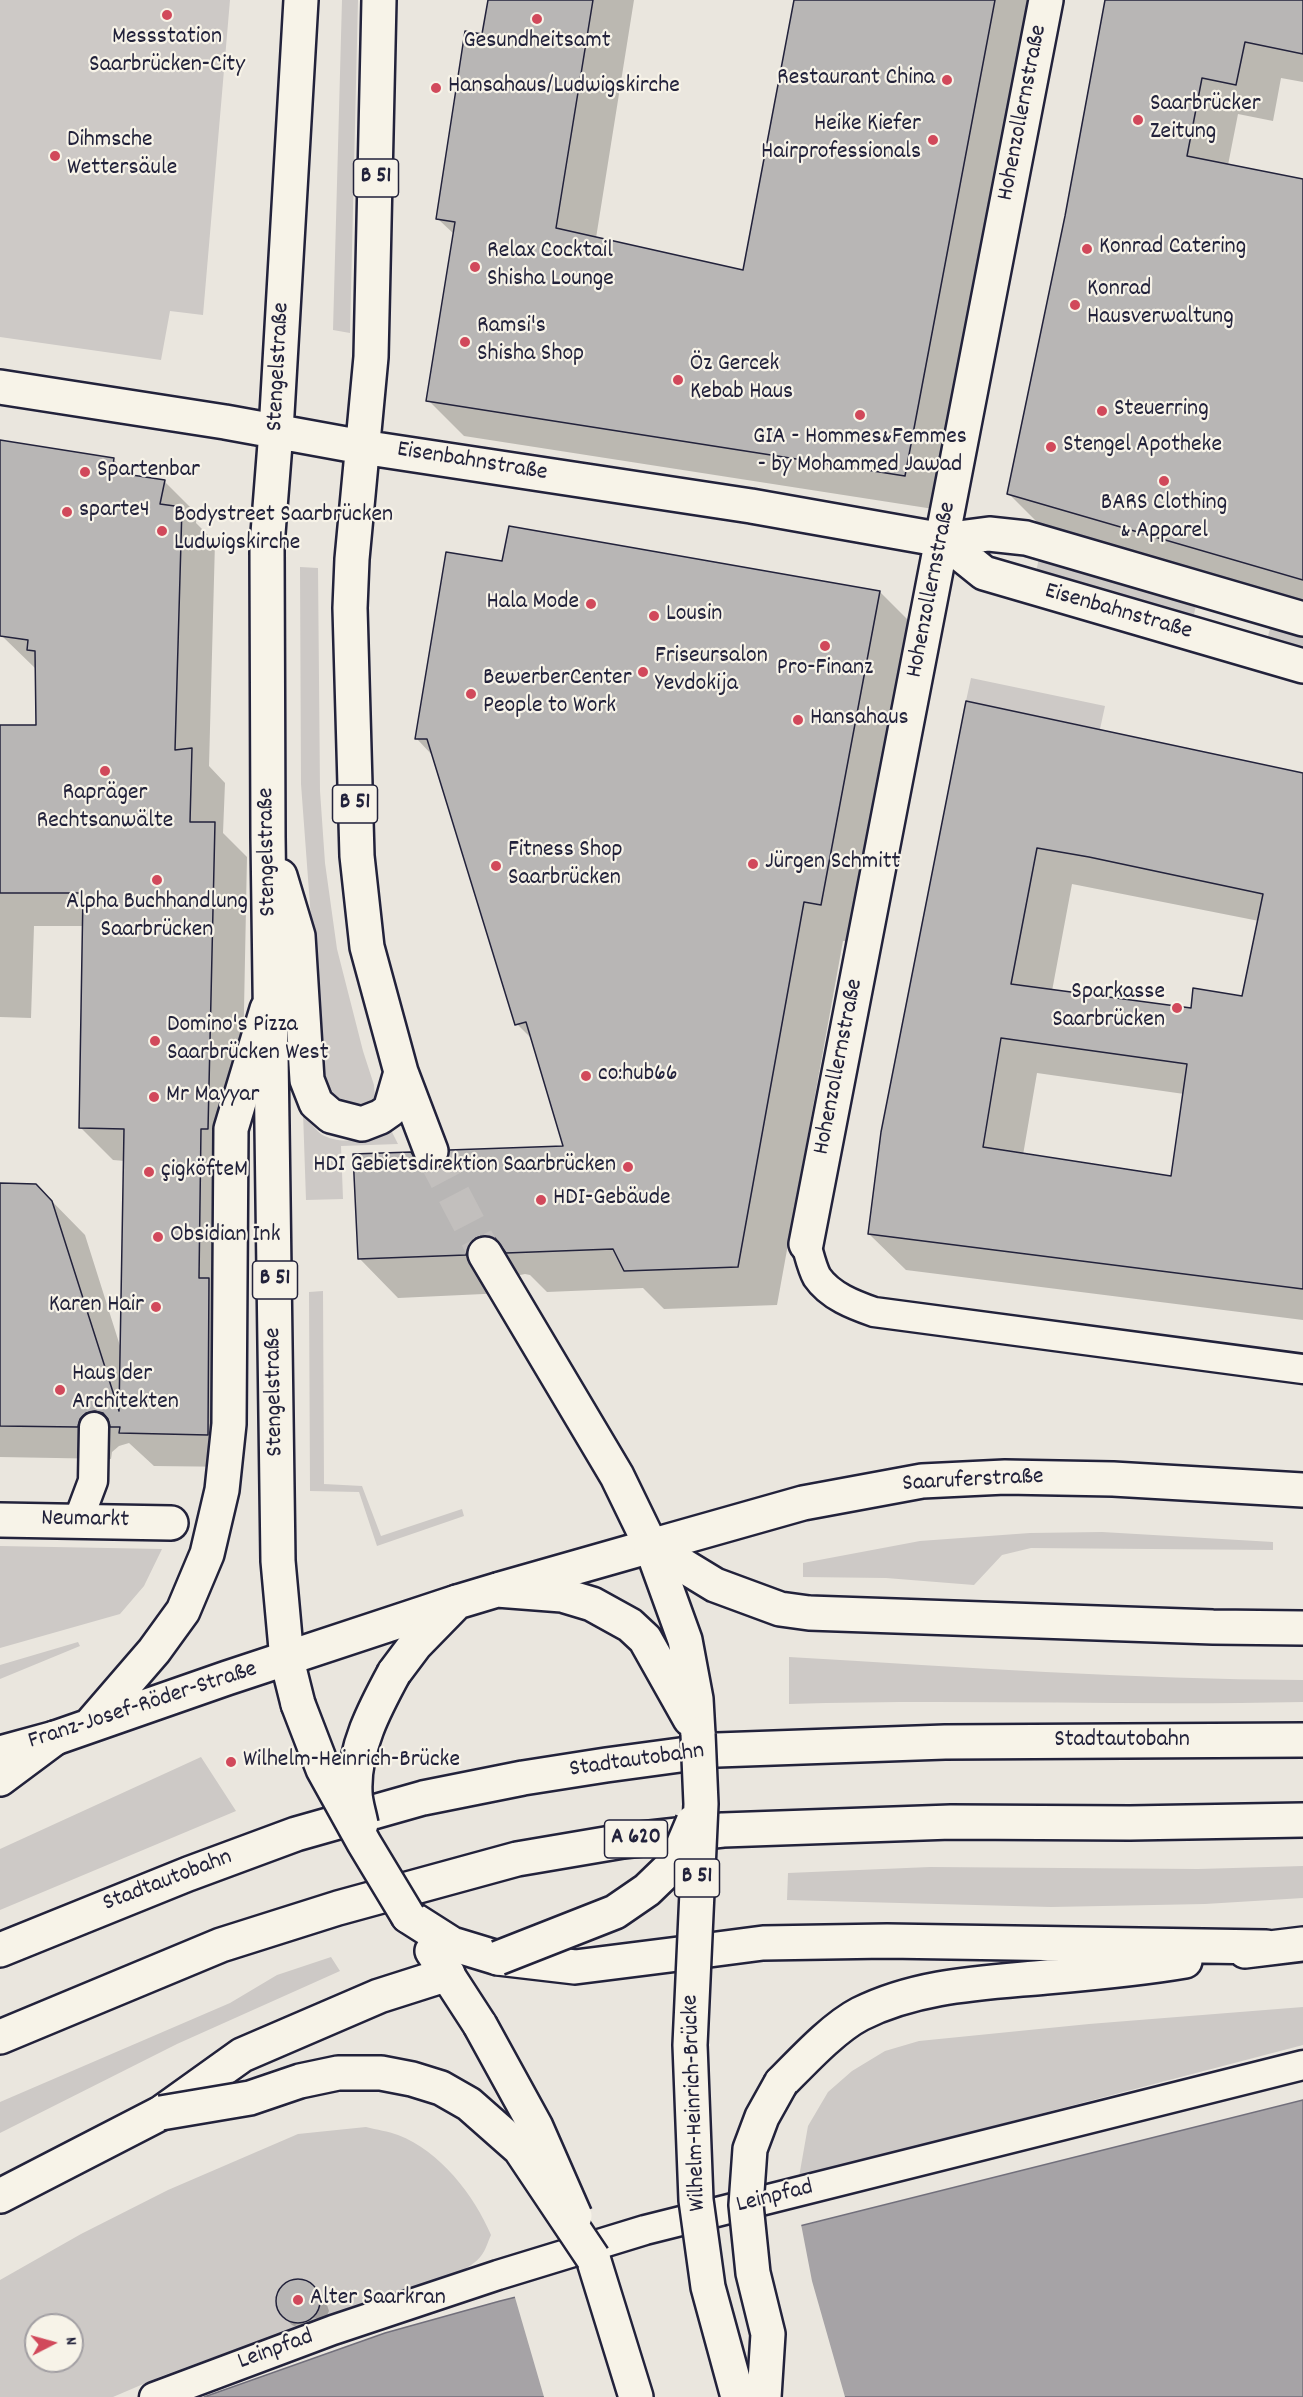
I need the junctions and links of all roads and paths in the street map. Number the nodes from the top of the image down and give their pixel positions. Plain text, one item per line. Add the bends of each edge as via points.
1 (301, 0) edge
2 (379, 0) edge
3 (1046, 0) edge
4 (0, 387) edge
5 (276, 431) junction
6 (362, 447) junction
7 (943, 540) junction
8 (1303, 619) edge
9 (1303, 666) edge
10 (268, 837) junction
11 (270, 998) junction
12 (400, 1072) junction
13 (431, 1151) tunnel mouth
14 (806, 1244) joint
15 (485, 1254) tunnel mouth
16 (1303, 1369) edge
17 (94, 1427) dead end
18 (1303, 1490) edge
19 (0, 1520) edge
20 (78, 1521) junction
21 (171, 1523) dead end
22 (651, 1546) junction
23 (497, 1590) junction
24 (457, 1602) junction
25 (1303, 1628) edge
26 (286, 1660) junction
27 (298, 1704) joint
28 (91, 1724) junction
29 (698, 1734) junction
30 (55, 1738) junction
31 (1303, 1740) edge
32 (0, 1754) edge
33 (0, 1779) edge
34 (701, 1804) junction
35 (1303, 1820) edge
36 (364, 1843) junction
37 (408, 1916) junction
38 (1303, 1944) edge
39 (1266, 1947) junction
40 (0, 1950) edge
41 (694, 1952) junction
42 (498, 1958) junction
43 (448, 1974) junction
44 (0, 2037) edge
45 (1303, 2066) edge
46 (161, 2114) junction
47 (0, 2196) edge
48 (593, 2258) junction
49 (154, 2397) edge
50 (636, 2397) edge
51 (738, 2397) edge
52 (764, 2397) edge

1 - 5 main road, Stengelstraße / B 51
2 - 6 main road, B 51 via 371,357
3 - 7 main road, Hohenzollernstraße
4 - 5 main road, Eisenbahnstraße
5 - 6 main road, Eisenbahnstraße
5 - 10 main road, Stengelstraße / B 51 via 267,546
6 - 7 main road, Eisenbahnstraße via 751,506
6 - 12 main road, B 51 via 350,608 357,856 367,947
7 - 8 main road, Eisenbahnstraße via 989,534 1026,538
7 - 9 main road, Eisenbahnstraße via 984,573
7 - 14 main road, Hohenzollernstraße
10 - 11 main road, Stengelstraße / B 51
10 - 12 main road via 298,936 307,1080 316,1103 331,1116 362,1124 390,1110
11 - 26 main road, Stengelstraße / B 51 via 278,1561
11 - 28 main road via 231,1129 229,1424 222,1490 207,1554 183,1611
12 - 13 main road, B 51
14 - 16 lane, Hohenzollernstraße via 817,1277 851,1304 874,1312
15 - 22 main road, B 51 via 617,1476
17 - 20 lane via 93,1481
18 - 22 main road, Saaruferstraße via 1113,1479 922,1481 803,1503
19 - 20 main road, Neumarkt
20 - 21 main road, Neumarkt
22 - 23 main road, Wilhelm-Heinrich-Brücke
22 - 25 main road via 715,1585 780,1609 809,1613
22 - 29 main road, Wilhelm-Heinrich-Brücke / B 51 via 685,1640
23 - 24 main road, Wilhelm-Heinrich-Brücke
23 - 29 main road, Wilhelm-Heinrich-Brücke via 562,1595 592,1604 630,1624 645,1639
24 - 26 main road, Wilhelm-Heinrich-Brücke
24 - 36 main road, Wilhelm-Heinrich-Brücke, bridge via 394,1673 361,1742 355,1791
26 - 27 main road, Stengelstraße / B 51
26 - 28 main road, Franz-Josef-Röder-Straße
27 - 36 main road, Wilhelm-Heinrich-Brücke / B 51, bridge via 323,1769
28 - 30 main road, Franz-Josef-Röder-Straße
29 - 34 main road, Wilhelm-Heinrich-Brücke / B 51, bridge
30 - 32 main road, Franz-Josef-Röder-Straße
30 - 33 main road
31 - 40 main road, Stadtautobahn via 945,1742 729,1750 606,1765 423,1798 296,1834
34 - 41 main road, Wilhelm-Heinrich-Brücke / B 51, bridge
34 - 42 main road, Wilhelm-Heinrich-Brücke, bridge via 675,1862 647,1890 615,1912
35 - 44 main road, A 620 via 940,1822 723,1830 611,1843 517,1859 221,1945
36 - 37 main road, Wilhelm-Heinrich-Brücke / B 51, bridge
37 - 42 main road, Wilhelm-Heinrich-Brücke via 453,1944
37 - 43 main road, Wilhelm-Heinrich-Brücke / B 51
38 - 39 main road
39 - 41 main road via 887,1941 762,1943
39 - 52 main road, bridge via 1128,1970 955,1985 900,1998 858,2015 813,2050 781,2083 750,2149 746,2205 753,2273 768,2334
41 - 42 main road via 575,1967
41 - 51 main road, Wilhelm-Heinrich-Brücke, bridge via 690,2045 696,2200 708,2287
42 - 43 main road, Wilhelm-Heinrich-Brücke
43 - 46 main road via 379,1996 242,2055
43 - 48 main road, Wilhelm-Heinrich-Brücke, bridge via 536,2127
45 - 49 lane, Leinpfad via 645,2230 333,2330
46 - 47 main road
46 - 48 main road, bridge via 250,2098 338,2073 381,2073 441,2088 469,2104 520,2150
48 - 50 main road, Wilhelm-Heinrich-Brücke

